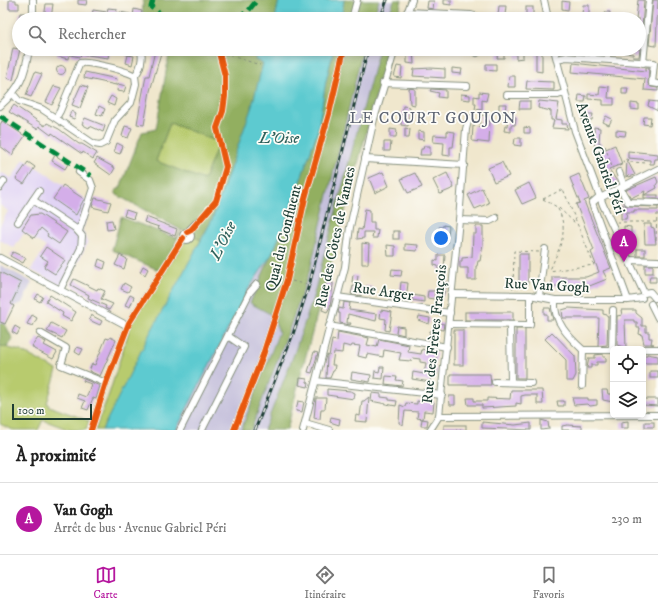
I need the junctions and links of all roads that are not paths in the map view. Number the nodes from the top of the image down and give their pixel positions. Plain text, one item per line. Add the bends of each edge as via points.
1 (33, 0) edge
2 (357, 0) edge
3 (412, 0) edge
4 (544, 0) edge
5 (649, 0) edge
6 (33, 12) edge
7 (354, 12) edge
8 (407, 12) edge
9 (547, 12) edge
10 (646, 31) edge
11 (28, 56) edge
12 (142, 56) edge
13 (342, 56) edge
14 (393, 56) edge
15 (556, 56) edge
16 (593, 56) edge
17 (644, 56) edge
18 (593, 59) junction
19 (557, 60) junction
20 (644, 63) junction
21 (135, 75) junction
22 (383, 83) junction
23 (658, 84) edge
24 (467, 86) dead end
25 (564, 93) junction
26 (13, 94) junction
27 (507, 95) dead end
28 (0, 106) edge
29 (56, 118) junction
30 (469, 118) dead end
31 (365, 159) junction
32 (464, 165) junction
33 (658, 169) edge
34 (79, 172) dead end
35 (619, 172) road end
36 (4, 180) dead end
37 (0, 187) edge
38 (622, 187) junction
39 (39, 191) dead end
40 (600, 197) junction
41 (32, 200) junction
42 (658, 203) edge
43 (201, 218) dead end
44 (496, 218) dead end
45 (459, 220) junction
46 (18, 222) dead end
47 (79, 231) junction
48 (545, 251) road end
49 (0, 258) edge
50 (628, 260) junction
51 (658, 261) edge
52 (257, 284) dead end
53 (60, 290) junction
54 (451, 294) junction
55 (530, 295) junction
56 (539, 296) junction
57 (643, 296) junction
58 (337, 297) junction
59 (555, 300) junction
60 (628, 300) junction
61 (654, 300) edge
62 (613, 310) dead end
63 (450, 313) junction
64 (658, 318) edge
65 (448, 324) junction
66 (128, 326) junction
67 (329, 326) junction
68 (510, 326) junction
69 (40, 333) dead end
70 (228, 336) junction
71 (612, 346) edge
72 (447, 347) junction
73 (646, 349) edge
74 (658, 349) edge
75 (583, 350) junction
76 (610, 350) edge
77 (316, 382) junction
78 (495, 382) dead end
79 (511, 382) junction
80 (106, 383) junction
81 (531, 383) dead end
82 (582, 386) dead end
83 (442, 395) junction
84 (658, 415) edge
85 (439, 416) junction
86 (304, 423) junction
87 (91, 430) edge
88 (180, 430) edge
89 (202, 430) edge
90 (234, 430) edge
91 (303, 430) edge
92 (330, 430) edge
93 (430, 430) edge

1 - 6 street
2 - 7 street
3 - 8 street
4 - 9 street
5 - 10 street
11 - 26 street via 24,77
12 - 21 street
13 - 90 street, Quai du Confluent via 305,198 287,280 263,356
14 - 22 street, Rue des Côtes de Vannes
15 - 19 street, Avenue Gabriel Péri
16 - 18 street
17 - 20 street
18 - 19 street via 566,57
18 - 20 street
19 - 25 street, Avenue Gabriel Péri
20 - 23 street via 654,63 652,83
21 - 29 street via 83,62
21 - 29 street via 131,103 115,120 105,143 98,146 94,144
22 - 24 street
22 - 31 street, Rue des Côtes de Vannes
25 - 27 street
25 - 40 street, Avenue Gabriel Péri via 575,131
26 - 28 street
26 - 29 street via 19,101 42,109
30 - 32 street, Rue des Frères François
31 - 32 street
31 - 58 street, Rue des Côtes de Vannes
32 - 45 street, Rue des Frères François
33 - 38 street
34 - 47 street via 90,180 93,188
35 - 38 street
36 - 37 street
38 - 40 street
38 - 42 street via 628,202
39 - 41 street
40 - 50 street, Avenue Gabriel Péri
40 - 60 street via 592,203
41 - 46 street
41 - 47 street
43 - 66 street via 142,300
44 - 45 street via 490,221
45 - 54 street, Rue des Frères François
47 - 53 street via 82,246
48 - 56 street
49 - 53 street
50 - 51 street
50 - 57 street, Avenue Gabriel Péri
52 - 70 street via 250,292
53 - 66 street
54 - 55 street, Rue Van Gogh
54 - 63 street, Rue des Frères François
55 - 56 street, Rue Van Gogh
55 - 68 street via 530,325
56 - 59 street, Rue Van Gogh
57 - 60 street, Rue Van Gogh
57 - 61 street via 652,293
57 - 61 street via 645,304
58 - 63 street, Rue Arger
58 - 67 street, Rue des Côtes de Vannes
59 - 60 street, Rue Van Gogh
59 - 75 street via 554,305 564,332
61 - 64 street
62 - 71 street
63 - 65 street, Rue des Frères François
65 - 68 street
65 - 72 street, Rue des Frères François
66 - 80 street
67 - 72 street
67 - 77 street, Rue des Côtes de Vannes
68 - 79 street
69 - 80 street via 66,348 61,365
70 - 88 street
70 - 89 street via 244,347
72 - 83 street, Rue des Frères François
73 - 74 street
75 - 76 street
75 - 82 street
77 - 83 street
77 - 86 street, Rue des Côtes de Vannes
78 - 79 street
79 - 81 street
80 - 87 street
83 - 85 street, Rue des Frères François
84 - 85 street
85 - 93 street, Rue des Frères François
86 - 91 street, Rue des Côtes de Vannes
86 - 92 street

